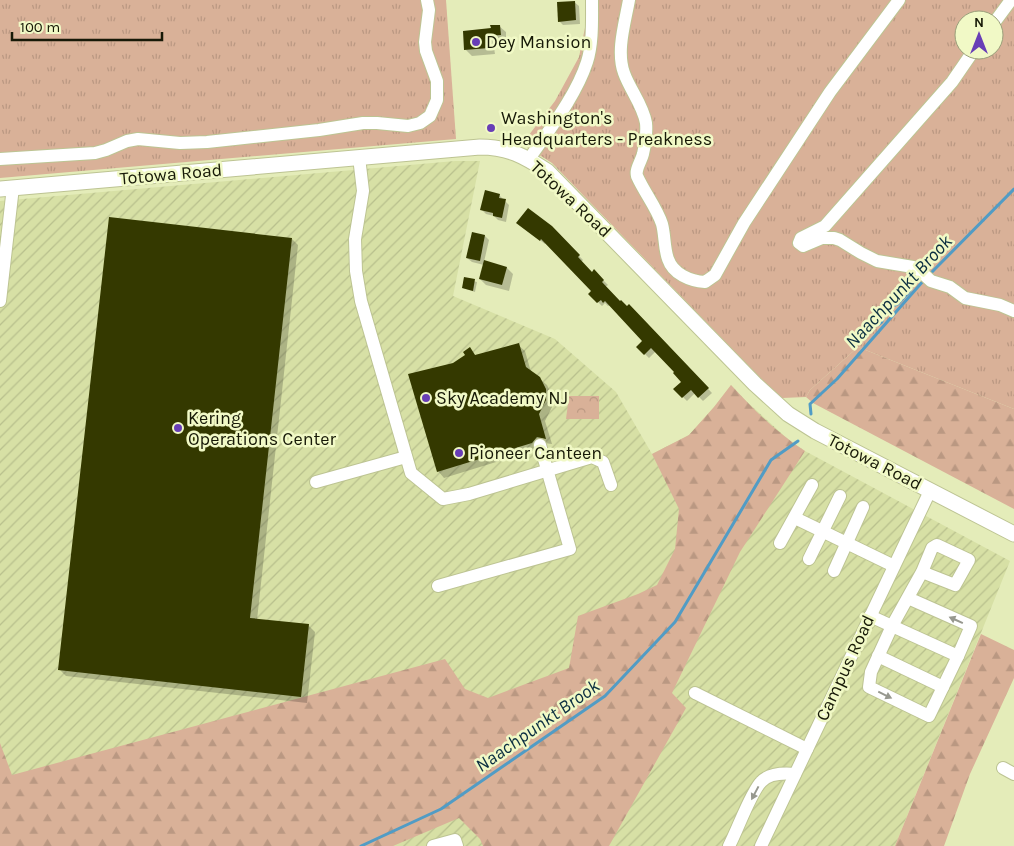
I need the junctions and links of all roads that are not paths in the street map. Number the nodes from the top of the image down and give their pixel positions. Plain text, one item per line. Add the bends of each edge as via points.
1 (427, 0) edge
2 (592, 0) edge
3 (628, 0) edge
4 (899, 0) edge
5 (967, 60) edge
6 (359, 157) junction
7 (529, 158) junction
8 (0, 159) edge
9 (7, 188) edge
10 (0, 301) edge
11 (1014, 311) edge
12 (540, 445) dead end
13 (406, 458) junction
14 (546, 469) junction
15 (316, 482) dead end
16 (611, 485) dead end
17 (812, 485) dead end
18 (930, 490) junction
19 (840, 496) dead end
20 (863, 507) dead end
21 (796, 518) junction
22 (823, 530) junction
23 (1014, 534) edge
24 (848, 542) junction
25 (780, 543) dead end
26 (809, 559) dead end
27 (894, 566) junction
28 (834, 571) dead end
29 (922, 572) junction
30 (438, 586) dead end
31 (908, 598) junction
32 (870, 616) junction
33 (892, 626) junction
34 (878, 656) junction
35 (958, 656) junction
36 (943, 687) junction
37 (695, 693) dead end
38 (807, 749) junction
39 (795, 774) junction
40 (433, 846) edge
41 (457, 846) edge
42 (730, 846) edge
43 (761, 846) edge

1 - 8 street via 426,51 437,94 436,106 420,123 408,126 363,123 207,142 138,139 94,153
2 - 7 street via 587,62 574,90
3 - 4 street via 622,64 646,125 637,176 662,223 668,260 673,268 688,279 705,282 714,275 744,223 830,92
5 - 11 street via 952,82 825,226 799,240 803,246 822,238 834,238 877,261 913,267 966,298
6 - 7 main road, Totowa Road via 480,146 505,149
6 - 9 main road, Totowa Road
6 - 13 street via 362,191 355,239 356,271 361,301
7 - 18 main road, Totowa Road via 553,178 748,378 788,414
9 - 10 street
12 - 14 street
13 - 14 street via 411,473 443,499
13 - 15 street
14 - 16 street via 592,457 603,462
14 - 30 street via 570,549
17 - 21 street
18 - 23 main road, Totowa Road
18 - 27 street, Campus Road
19 - 22 street
20 - 24 street
21 - 22 street
21 - 25 street
22 - 24 street
22 - 26 street
24 - 27 street
24 - 28 street
27 - 32 street, Campus Road
29 - 29 street via 932,548 937,545 969,560 955,585
29 - 31 street
31 - 33 street
35 -> 31 street via 971,626
32 - 33 street
32 - 38 street, Campus Road
33 - 34 street
33 - 35 street
34 - 36 street
34 -> 36 street via 869,687 880,693 929,716
35 - 36 street
37 - 38 street
38 - 39 street, Campus Road
39 -> 42 street via 782,773 762,781
39 - 43 street, Campus Road
40 - 41 street via 456,840

